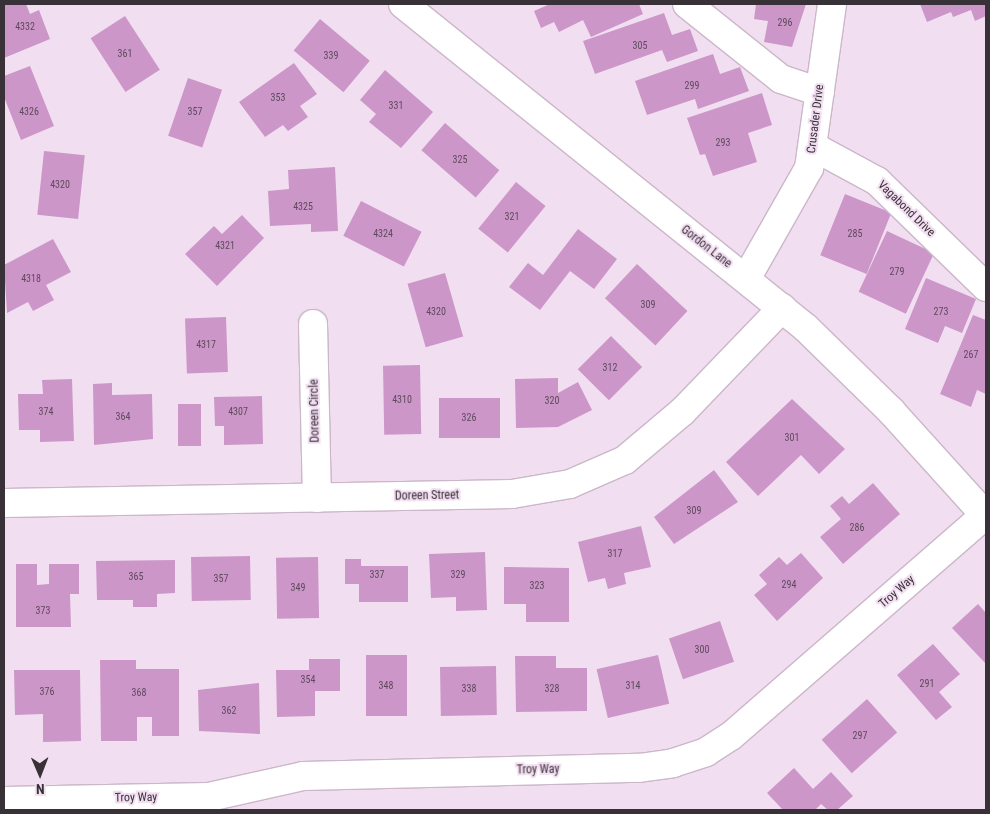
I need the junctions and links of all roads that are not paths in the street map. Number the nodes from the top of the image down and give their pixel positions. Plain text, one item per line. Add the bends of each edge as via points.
1 (403, 4) edge
2 (687, 4) edge
3 (832, 4) edge
4 (820, 92) junction
5 (814, 147) junction
6 (746, 279) junction
7 (986, 287) edge
8 (782, 308) junction
9 (313, 324) dead end
10 (317, 498) junction
11 (4, 503) edge
12 (986, 515) edge
13 (4, 800) edge

1 - 6 street, Gordon Lane
2 - 4 street via 781,78
3 - 4 street, Crusader Drive
4 - 5 street, Crusader Drive
5 - 6 street, Crusader Drive via 795,198
5 - 7 street, Vagabond Drive via 877,181
6 - 8 street, Gordon Lane
8 - 10 street, Doreen Street via 683,411 625,460 570,484 512,494
8 - 12 street, Gordon Lane via 850,369
9 - 10 street, Doreen Circle
10 - 11 street, Doreen Street
12 - 13 street, Troy Way via 731,736 706,752 673,762 639,768 311,776 209,797

